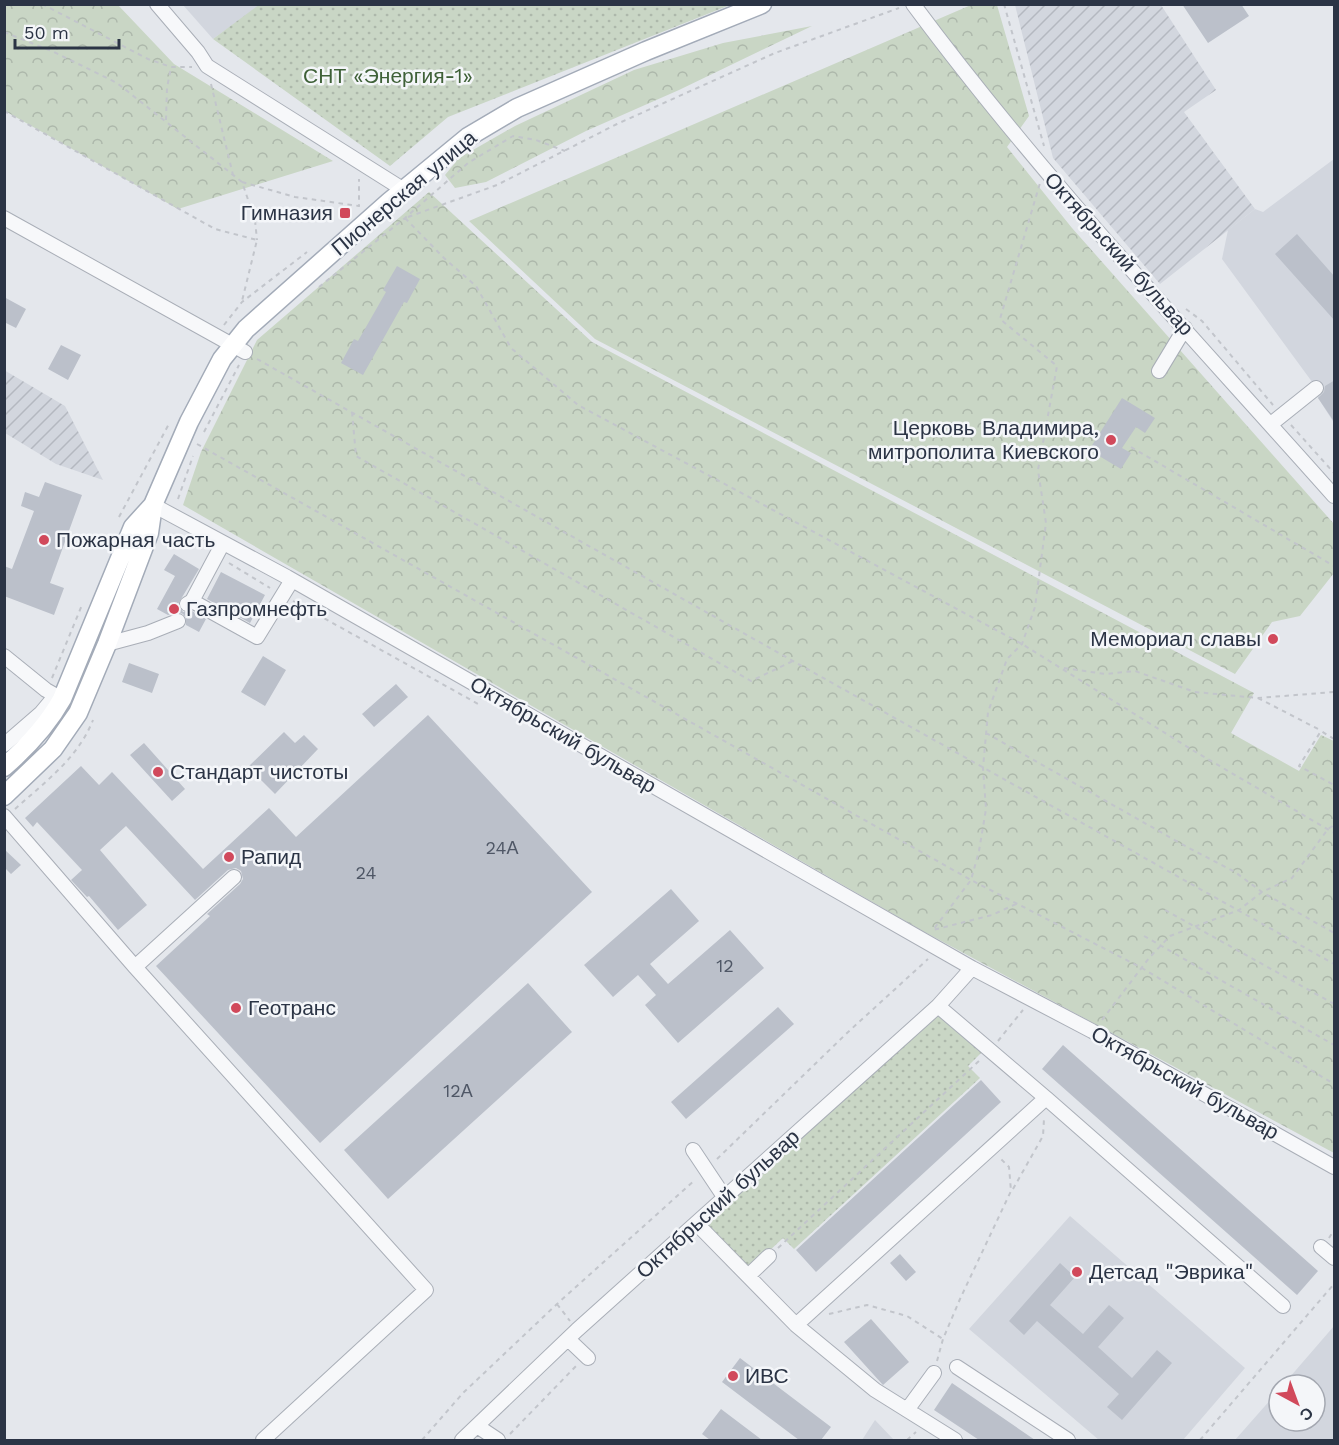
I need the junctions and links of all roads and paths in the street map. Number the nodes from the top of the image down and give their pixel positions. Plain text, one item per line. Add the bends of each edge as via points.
1 (42, 4) edge
2 (157, 4) edge
3 (762, 4) edge
4 (907, 4) edge
5 (913, 4) edge
6 (1004, 4) edge
7 (4, 32) edge
8 (171, 67) junction
9 (192, 67) dead end
10 (209, 78) dead end
11 (4, 111) edge
12 (166, 120) junction
13 (1044, 147) dead end
14 (565, 150) junction
15 (1044, 171) junction
16 (359, 172) dead end
17 (233, 175) junction
18 (242, 182) junction
19 (404, 190) junction
20 (4, 218) edge
21 (405, 218) junction
22 (257, 240) junction
23 (316, 289) dead end
24 (242, 302) dead end
25 (1185, 328) junction
26 (238, 349) junction
27 (1160, 371) dead end
28 (1316, 388) dead end
29 (352, 412) junction
30 (1270, 424) junction
31 (202, 434) dead end
32 (197, 444) dead end
33 (1131, 447) dead end
34 (193, 455) dead end
35 (1335, 496) edge
36 (178, 499) dead end
37 (153, 505) junction
38 (223, 543) junction
39 (1335, 566) edge
40 (292, 580) junction
41 (178, 621) dead end
42 (107, 644) junction
43 (1022, 644) junction
44 (4, 656) edge
45 (793, 662) junction
46 (1061, 668) junction
47 (1335, 692) edge
48 (59, 697) junction
49 (1258, 698) junction
50 (1321, 730) junction
51 (986, 732) junction
52 (1335, 739) edge
53 (4, 745) edge
54 (4, 767) edge
55 (983, 768) junction
56 (1335, 785) edge
57 (4, 795) edge
58 (4, 816) edge
59 (1335, 825) edge
60 (1328, 829) junction
61 (1335, 833) edge
62 (234, 877) dead end
63 (971, 880) junction
64 (1262, 892) junction
65 (1017, 904) junction
66 (1165, 910) dead end
67 (1239, 910) junction
68 (1195, 926) junction
69 (1335, 933) edge
70 (1144, 936) dead end
71 (1160, 946) junction
72 (933, 955) dead end
73 (1335, 964) edge
74 (135, 967) junction
75 (972, 968) junction
76 (1142, 968) junction
77 (1335, 1004) edge
78 (938, 1006) junction
79 (1026, 1006) dead end
80 (1092, 1031) junction
81 (1335, 1046) edge
82 (991, 1050) junction
83 (1335, 1084) edge
84 (1046, 1098) junction
85 (989, 1149) junction
86 (693, 1150) dead end
87 (1335, 1167) edge
88 (706, 1170) junction
89 (1011, 1191) junction
90 (725, 1198) junction
91 (697, 1224) junction
92 (1321, 1247) dead end
93 (769, 1256) joint
94 (1335, 1258) edge
95 (748, 1276) junction
96 (1335, 1284) edge
97 (1283, 1306) dead end
98 (829, 1314) dead end
99 (796, 1325) junction
100 (943, 1339) junction
101 (568, 1340) junction
102 (587, 1357) joint
103 (957, 1367) dead end
104 (934, 1373) joint
105 (907, 1410) junction
106 (477, 1426) junction
107 (263, 1440) edge
108 (422, 1440) edge
109 (462, 1440) edge
110 (498, 1440) edge
111 (504, 1440) edge
112 (955, 1440) edge
113 (1068, 1440) edge
114 (1200, 1440) edge

1 - 8 path
2 - 19 street via 207,66
3 - 19 main road, Пионерская улица via 517,108 468,137
4 - 14 path via 775,52
5 - 15 street, Октябрьский бульвар
6 - 13 path
7 - 12 path via 117,83
8 - 9 path
8 - 12 path
10 - 17 path
11 - 22 path via 215,229
12 - 17 path
14 - 21 path via 497,185
14 - 21 path via 513,136 468,163
15 - 25 street, Октябрьский бульвар
15 - 43 path via 1000,319 1057,366 1038,470 1046,523 1035,607
16 - 18 path via 359,206 295,197
17 - 18 path
18 - 22 path via 255,220
19 - 26 main road, Пионерская улица via 263,313
20 - 26 street
21 - 23 path
21 - 43 path via 476,286 512,348 578,405
22 - 24 path
25 - 27 street
25 - 30 street, Октябрьский бульвар
26 - 29 path
26 - 31 path
26 - 37 main road, Пионерская улица via 213,374
28 - 30 street
29 - 45 path
29 - 45 path via 356,456 751,681
30 - 35 street, Октябрьский бульвар
32 - 63 path
33 - 39 path
34 - 36 path
37 - 38 street, Октябрьский бульвар
37 - 42 main road via 149,533
37 - 48 main road via 133,527
38 - 40 street, Октябрьский бульвар
38 - 40 street via 190,602 257,637
40 - 75 street, Октябрьский бульвар
41 - 42 street
42 - 57 main road via 67,732 40,764
43 - 46 path
43 - 51 path via 1007,658 988,712
44 - 48 street
45 - 55 path
46 - 49 path via 1105,674 1135,671 1195,692
46 - 60 path
47 - 49 path
48 - 53 street
48 - 54 main road via 53,715
49 - 50 path
50 - 52 path
50 - 56 path via 1299,766
51 - 55 path
51 - 64 path via 1235,872
55 - 63 path via 986,809
55 - 67 path
58 - 74 street
59 - 60 path
60 - 61 path
60 - 64 path via 1292,878
62 - 74 street
63 - 65 path
63 - 65 path via 933,930 992,915
64 - 67 path
64 - 69 path
65 - 76 path
66 - 68 path
67 - 68 path
67 - 73 path
68 - 71 path via 1170,936
68 - 77 path
70 - 71 path
71 - 76 path
71 - 81 path
72 - 88 path
74 - 107 street via 426,1290
75 - 78 street, Октябрьский бульвар
75 - 80 street, Октябрьский бульвар
76 - 80 path
76 - 83 path
78 - 82 street
78 - 90 street, Октябрьский бульвар
79 - 82 path
80 - 87 street, Октябрьский бульвар
82 - 84 street
82 - 93 path
84 - 85 street
84 - 89 path via 1043,1136
84 - 97 street
85 - 89 path via 1009,1167
85 - 99 street
86 - 88 street
88 - 90 street
88 - 108 path via 488,1369
89 - 100 path
90 - 91 street, Октябрьский бульвар
91 - 95 street
91 - 101 street, Октябрьский бульвар
92 - 94 street
93 - 95 street
95 - 99 street
96 - 114 path
98 - 100 path via 867,1305 907,1316
99 - 105 street via 875,1390
100 - 104 path
101 - 102 street
101 - 106 street, Октябрьский бульвар
102 - 111 path
103 - 113 street
104 - 105 street
105 - 112 street
106 - 109 street, Октябрьский бульвар
106 - 110 street

